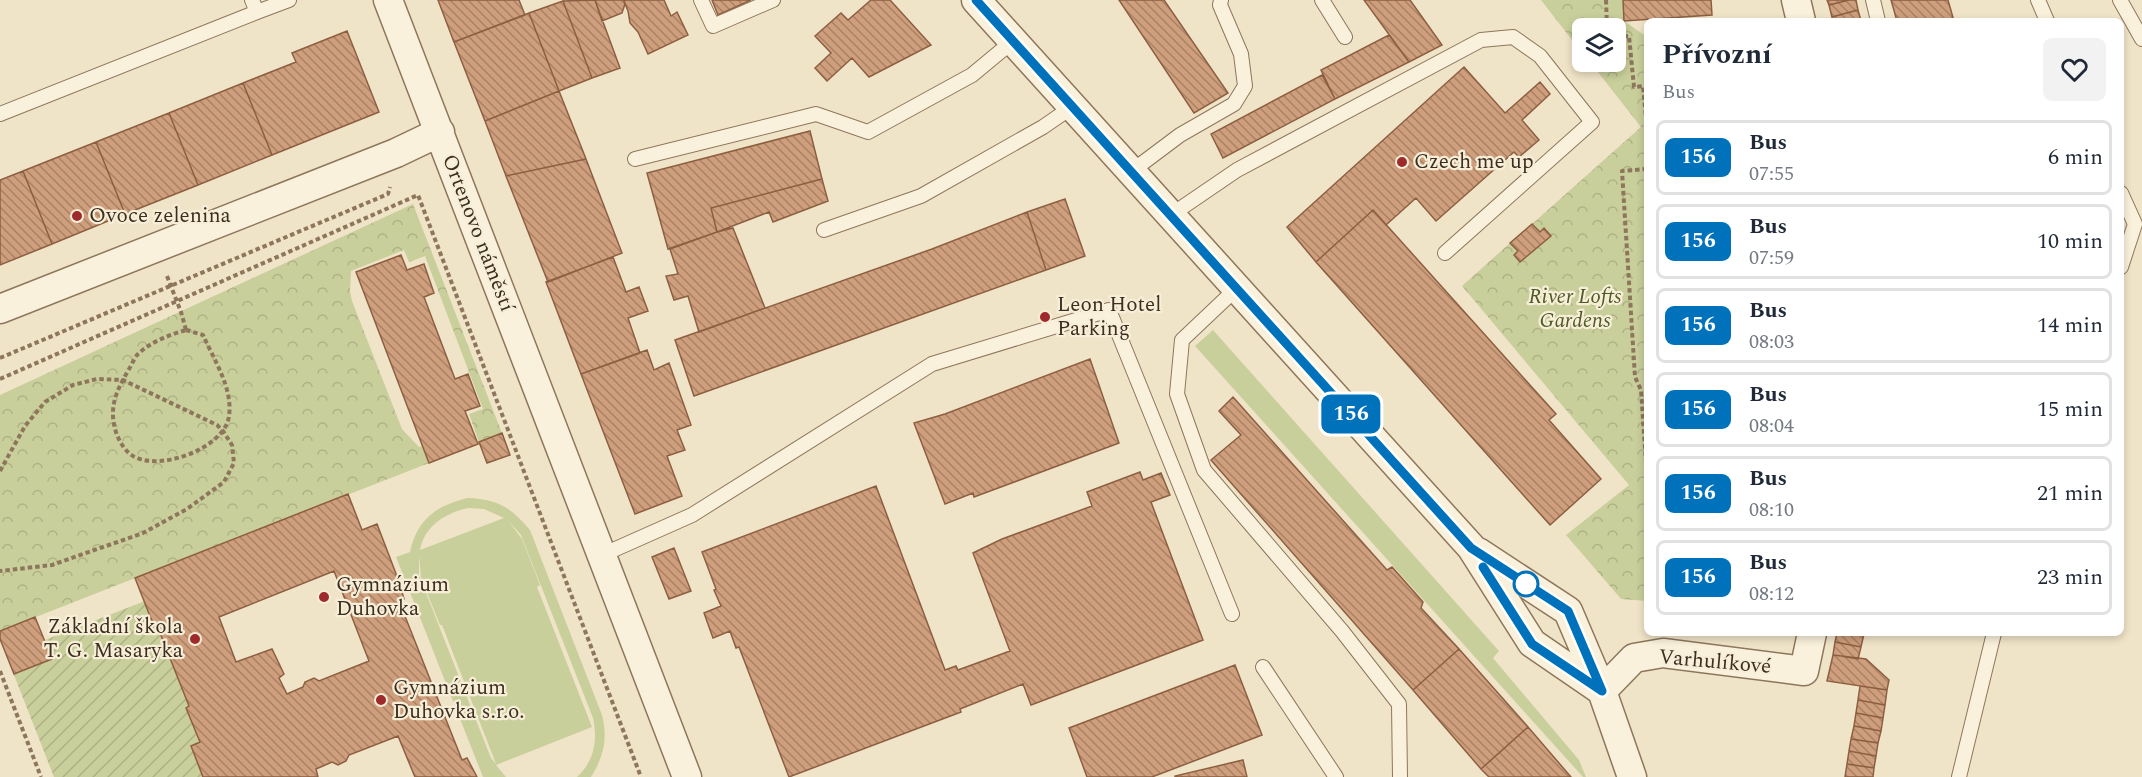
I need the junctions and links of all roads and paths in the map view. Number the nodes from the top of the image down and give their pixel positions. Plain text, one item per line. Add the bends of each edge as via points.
1 (289, 0) edge
2 (388, 0) edge
3 (701, 0) edge
4 (773, 0) edge
5 (976, 0) edge
6 (1221, 0) edge
7 (1322, 0) edge
8 (1606, 0) edge
9 (1796, 0) edge
10 (1873, 0) edge
11 (2038, 0) edge
12 (2120, 0) edge
13 (255, 6) edge
14 (1607, 18) edge
15 (1800, 18) edge
16 (1877, 18) edge
17 (2046, 18) edge
18 (1626, 36) edge
19 (1345, 37) dead end
20 (2142, 39) edge
21 (1013, 41) junction
22 (1644, 96) edge
23 (1072, 107) junction
24 (0, 114) edge
25 (440, 132) junction
26 (396, 153) junction
27 (635, 159) dead end
28 (1644, 168) edge
29 (1132, 171) junction
30 (418, 195) junction
31 (426, 195) dead end
32 (2124, 198) edge
33 (1171, 215) junction
34 (2138, 221) edge
35 (824, 230) dead end
36 (154, 248) junction
37 (1445, 254) dead end
38 (2124, 259) edge
39 (171, 286) junction
40 (1237, 288) junction
41 (177, 300) junction
42 (0, 309) edge
43 (186, 330) junction
44 (0, 357) edge
45 (0, 379) edge
46 (123, 380) junction
47 (223, 431) junction
48 (1644, 434) edge
49 (0, 471) edge
50 (1471, 548) junction
51 (602, 555) junction
52 (0, 571) edge
53 (1233, 614) dead end
54 (1811, 636) edge
55 (1994, 636) edge
56 (1263, 667) dead end
57 (0, 670) edge
58 (1602, 691) junction
59 (41, 777) edge
60 (641, 777) edge
61 (687, 777) edge
62 (1335, 777) edge
63 (1400, 777) edge
64 (1632, 777) edge
65 (1959, 777) edge

1 - 13 lane
2 - 25 street
3 - 4 lane via 713,26
5 - 21 street
6 - 29 lane via 1241,54 1245,86 1234,104 1180,135
7 - 19 lane
8 - 14 path
9 - 15 street
10 - 16 lane
11 - 17 lane
12 - 20 lane
13 - 24 lane
18 - 22 path via 1634,87 1643,86
21 - 23 street
21 - 27 lane via 972,75 868,132 816,114
23 - 29 street
23 - 35 lane via 921,196
25 - 26 street, Ortenovo náměstí
25 - 51 street, Ortenovo náměstí
26 - 36 street, Ortenovo náměstí
26 - 39 path via 388,194
28 - 48 path via 1622,171 1635,377 1641,390
29 - 33 street
30 - 31 path
30 - 41 path
30 - 60 path
32 - 34 lane
33 - 37 lane via 1237,170 1481,40 1513,37 1540,56 1592,122
33 - 40 street
34 - 38 lane
36 - 39 path
36 - 42 street, Ortenovo náměstí
39 - 41 path
39 - 44 path
40 - 50 street
40 - 63 lane via 1182,340 1178,394 1204,470 1399,704
41 - 43 path
41 - 45 path
43 - 46 path via 163,337 137,355
43 - 47 path via 203,334 229,395 229,418
46 - 47 path
46 - 47 path via 114,397 112,421 120,442 130,454 143,460 178,458 200,450
46 - 49 path via 97,379 74,385 45,402 25,426
47 - 52 path via 232,445 234,463 224,482 187,509 143,533 52,565
50 - 58 street via 1532,644
50 - 58 street via 1568,611
51 - 53 lane via 692,515 932,363 1109,310
51 - 61 street, Ortenovo náměstí
54 - 58 street, Varhulíkové via 1804,671 1663,653 1634,658
55 - 65 lane
56 - 62 lane
57 - 59 path
58 - 64 street

